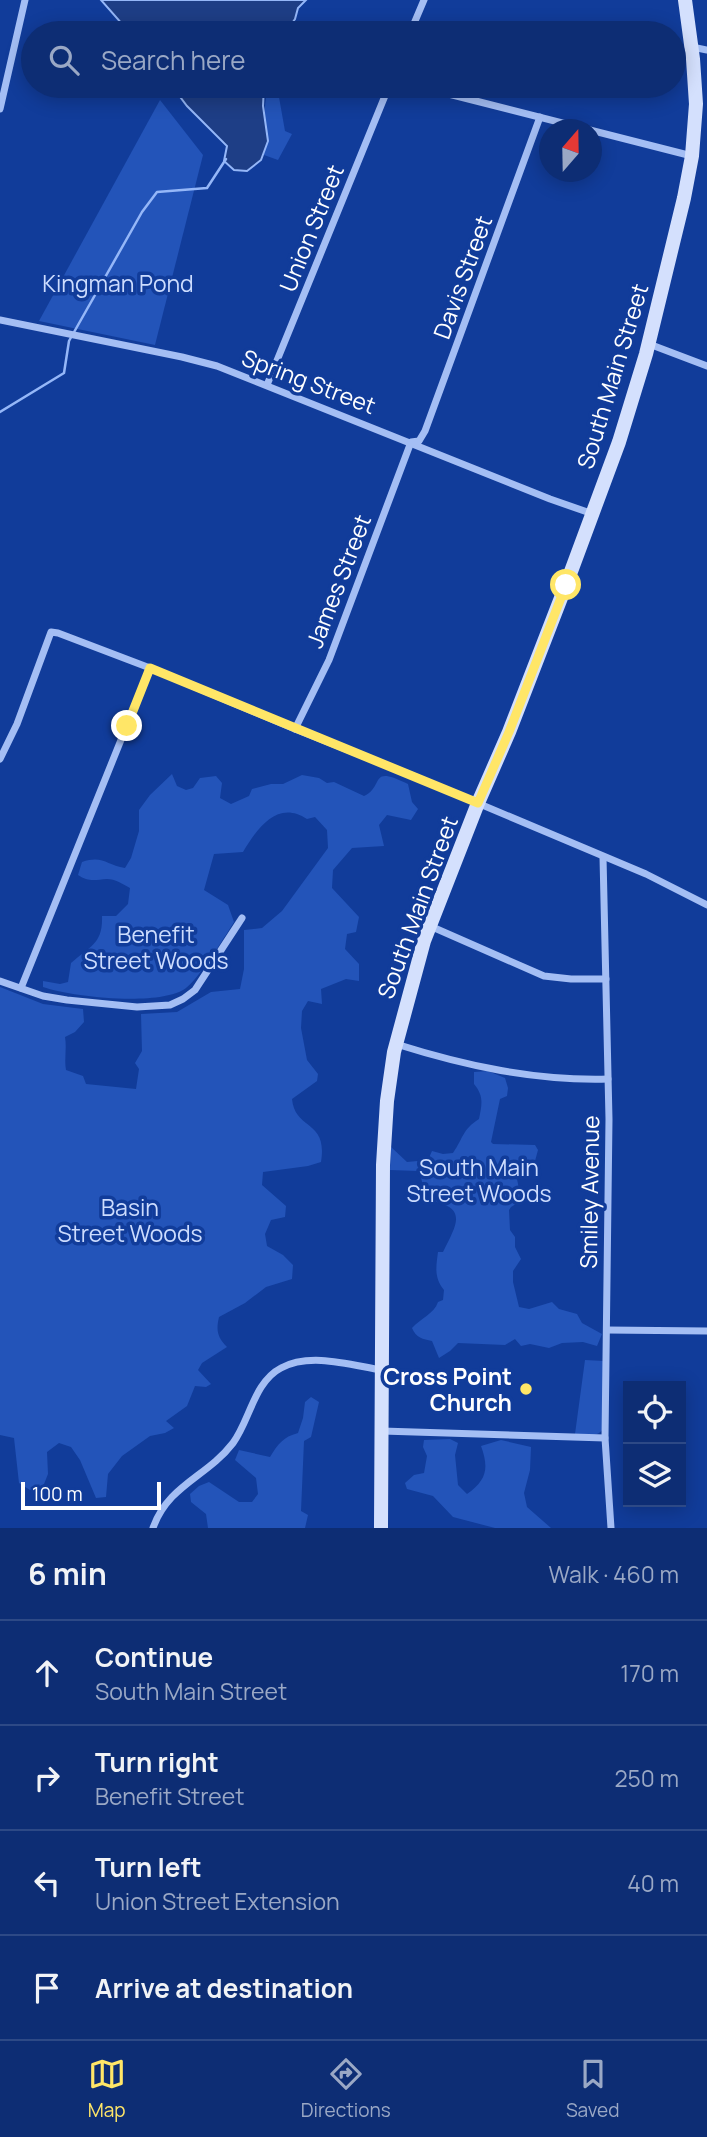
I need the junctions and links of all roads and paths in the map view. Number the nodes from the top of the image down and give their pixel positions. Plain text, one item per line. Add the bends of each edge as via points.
1 (24, 0) edge
2 (424, 0) edge
3 (685, 0) edge
4 (415, 21) edge
5 (691, 47) junction
6 (707, 50) edge
7 (384, 98) edge
8 (465, 98) edge
9 (0, 109) edge
10 (540, 117) junction
11 (692, 156) junction
12 (0, 320) edge
13 (649, 344) junction
14 (707, 366) edge
15 (267, 385) junction
16 (411, 442) junction
17 (593, 514) junction
18 (150, 668) junction
19 (295, 729) junction
20 (0, 759) edge
21 (478, 803) junction
22 (603, 857) junction
23 (707, 905) edge
24 (242, 918) dead end
25 (429, 926) junction
26 (606, 979) junction
27 (0, 981) edge
28 (21, 988) junction
29 (396, 1044) junction
30 (608, 1079) junction
31 (607, 1330) junction
32 (707, 1331) edge
33 (381, 1370) junction
34 (381, 1431) junction
35 (605, 1437) junction
36 (153, 1528) edge
37 (381, 1528) edge
38 (611, 1528) edge

1 - 9 street
2 - 4 street
3 - 5 main road, South Main Street
5 - 6 street
5 - 11 main road, South Main Street via 696,104
7 - 15 street, Union Street
8 - 10 street
10 - 11 street
10 - 16 street, Davis Street via 425,431 419,441
11 - 13 main road, South Main Street
12 - 15 street, Spring Street via 182,357
13 - 14 street
13 - 17 main road, South Main Street
15 - 16 street, Spring Street
16 - 17 street, Spring Street
16 - 19 street, James Street via 329,660
17 - 21 main road, South Main Street
18 - 19 street
18 - 20 street via 51,632
18 - 28 street
19 - 21 street
21 - 22 street
21 - 25 main road, South Main Street
22 - 23 street
22 - 26 street, Smiley Avenue
24 - 28 street via 195,990 170,1005 137,1007 66,1000
25 - 26 street via 544,976
25 - 29 main road, South Main Street
26 - 30 street, Smiley Avenue
27 - 28 street
29 - 30 street via 511,1073
29 - 33 main road, South Main Street via 383,1165
30 - 31 street, Smiley Avenue
31 - 32 street
31 - 35 street, Smiley Avenue
33 - 34 main road, South Main Street
33 - 36 street via 315,1361 279,1368 262,1387 233,1443 173,1494
34 - 35 street
34 - 37 main road, South Main Street
35 - 38 street, Smiley Avenue

